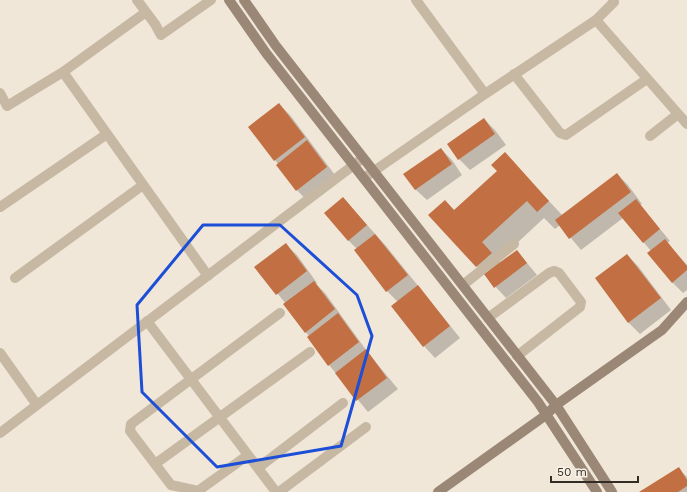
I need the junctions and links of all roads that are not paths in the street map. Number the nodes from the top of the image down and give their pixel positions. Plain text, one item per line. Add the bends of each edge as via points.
1 (137, 0) edge
2 (211, 0) edge
3 (230, 0) edge
4 (244, 0) edge
5 (416, 0) edge
6 (613, 0) edge
7 (146, 12) junction
8 (596, 20) junction
9 (63, 72) junction
10 (514, 74) junction
11 (647, 79) junction
12 (0, 93) edge
13 (485, 94) junction
14 (678, 114) junction
15 (687, 123) edge
16 (107, 134) junction
17 (650, 136) dead end
18 (363, 158) junction
19 (353, 165) junction
20 (375, 171) junction
21 (364, 178) junction
22 (143, 185) junction
23 (0, 207) edge
24 (514, 244) dead end
25 (208, 276) junction
26 (15, 278) dead end
27 (462, 285) junction
28 (687, 302) edge
29 (280, 313) dead end
30 (488, 318) junction
31 (147, 321) junction
32 (310, 352) dead end
33 (0, 353) edge
34 (517, 356) junction
35 (190, 380) junction
36 (343, 403) dead end
37 (37, 404) junction
38 (556, 405) junction
39 (546, 415) junction
40 (220, 418) junction
41 (366, 427) dead end
42 (0, 433) edge
43 (248, 455) junction
44 (155, 464) junction
45 (258, 468) junction
46 (276, 492) edge
47 (279, 492) edge
48 (438, 492) edge
49 (597, 492) edge
50 (612, 492) edge

1 - 7 street
2 - 7 street via 161,35
3 - 19 street via 266,53
4 - 18 street via 276,46
5 - 13 street
6 - 8 street via 614,2
7 - 9 street
8 - 10 street
8 - 11 street
9 - 12 street via 7,106
9 - 16 street
10 - 11 street via 560,132 566,135
10 - 13 street
11 - 14 street
13 - 20 street
14 - 15 street
14 - 17 street
16 - 22 street
16 - 23 street
18 - 19 street
18 - 20 street
19 - 21 street
19 - 25 street
20 - 21 street
20 - 27 street
21 - 39 street
22 - 25 street
22 - 26 street
24 - 27 street
25 - 31 street
27 - 30 street
28 - 38 street via 662,330
29 - 35 street
30 - 34 street
30 - 34 street via 549,273 559,273 581,302 580,307
31 - 35 street
31 - 37 street
32 - 40 street
33 - 37 street
34 - 38 street
35 - 40 street
35 - 44 street via 131,424 130,431
36 - 45 street
37 - 42 street
38 - 39 street
38 - 50 street
39 - 48 street
39 - 49 street
40 - 43 street
40 - 44 street
41 - 47 street
43 - 44 street via 198,491 171,485
43 - 45 street
45 - 46 street

